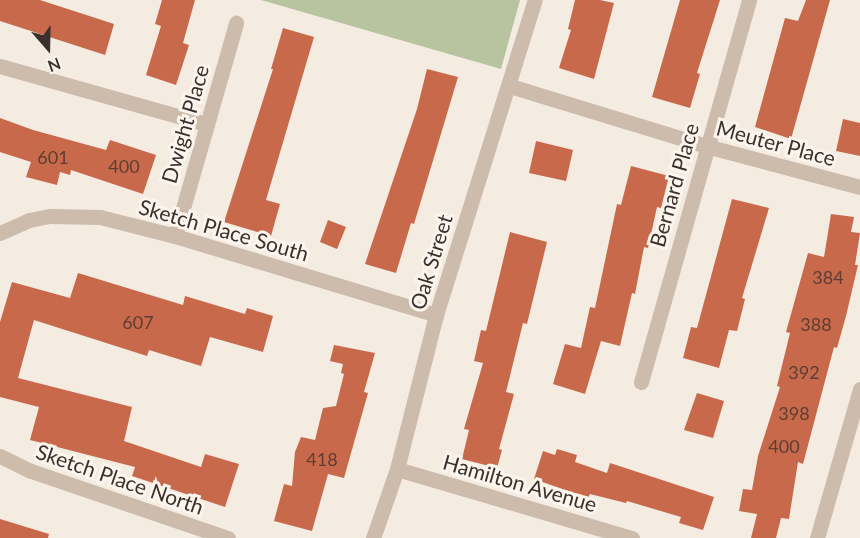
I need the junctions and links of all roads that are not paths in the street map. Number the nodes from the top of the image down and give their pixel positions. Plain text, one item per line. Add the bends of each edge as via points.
1 (535, 0) edge
2 (749, 0) edge
3 (236, 23) dead end
4 (0, 66) edge
5 (510, 86) junction
6 (207, 124) junction
7 (706, 146) junction
8 (860, 187) edge
9 (0, 233) edge
10 (175, 236) junction
11 (436, 315) junction
12 (641, 382) dead end
13 (860, 388) edge
14 (0, 456) edge
15 (397, 469) junction
16 (228, 538) edge
17 (373, 538) edge
18 (632, 538) edge
19 (817, 538) edge

1 - 5 street, Oak Street
2 - 7 street, Bernard Place
3 - 6 street, Dwight Place
4 - 6 street
5 - 7 street, Meuter Place
5 - 11 street, Oak Street
6 - 10 street, Dwight Place
7 - 8 street, Meuter Place
7 - 12 street, Bernard Place
9 - 10 street, Sketch Place South via 29,220 72,215 100,217
10 - 11 street, Sketch Place South
11 - 15 street, Oak Street
13 - 19 street
14 - 16 street, Sketch Place North via 31,471
15 - 17 street, Oak Street
15 - 18 street, Hamilton Avenue

